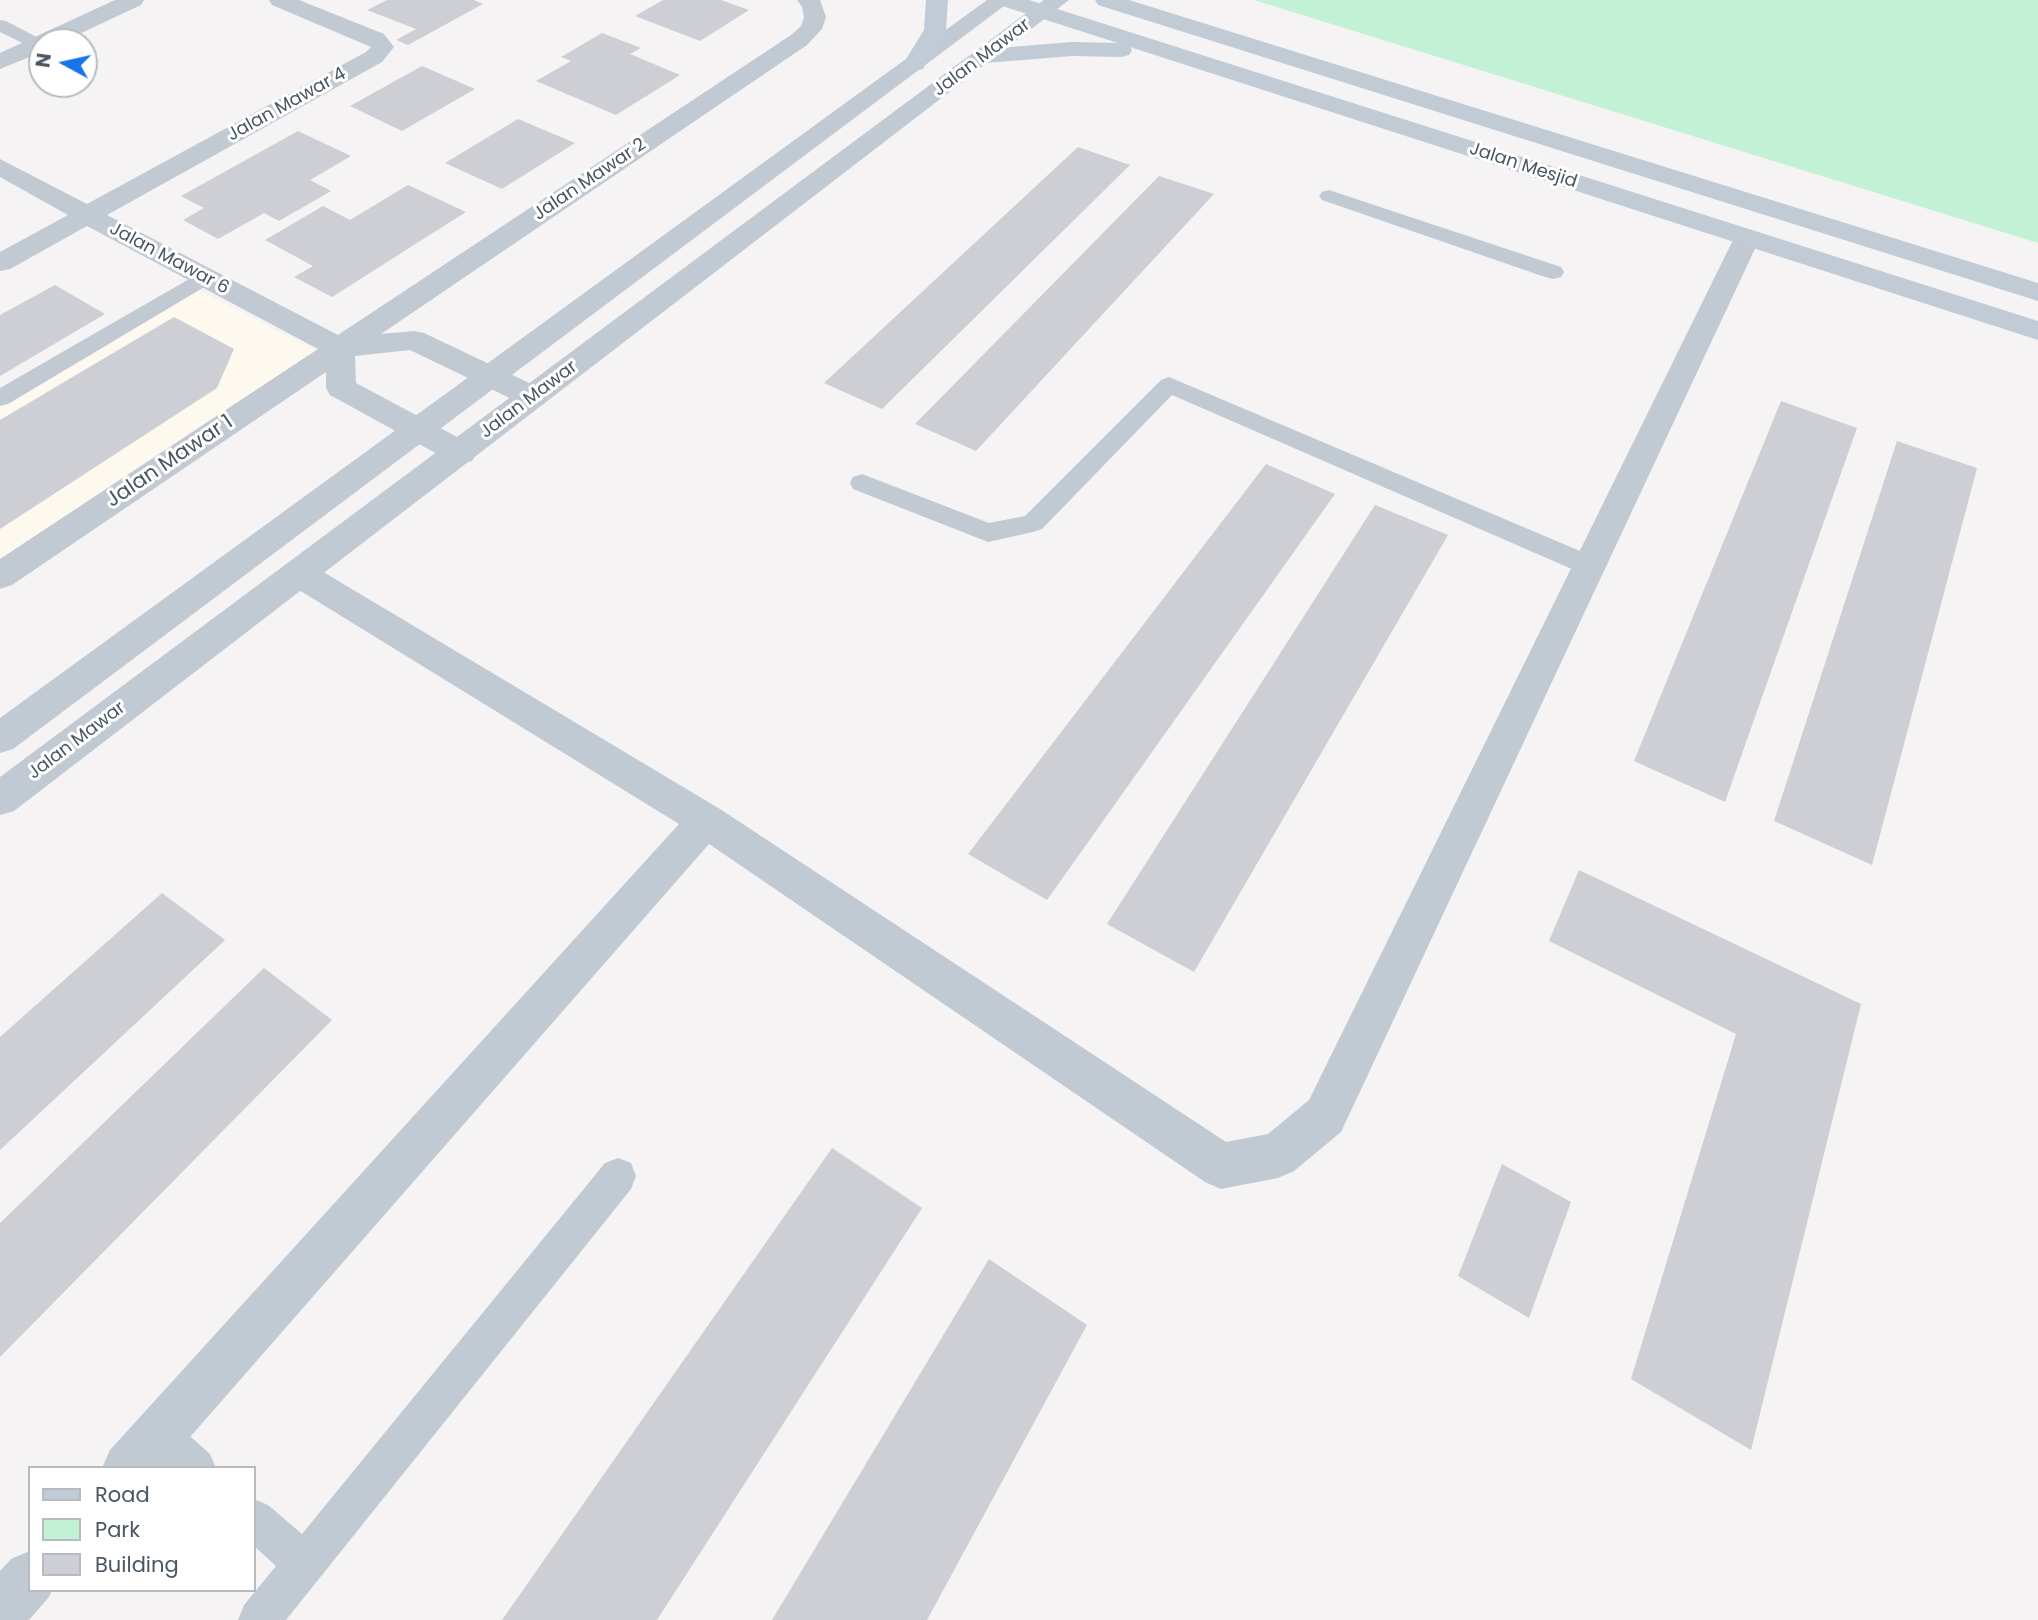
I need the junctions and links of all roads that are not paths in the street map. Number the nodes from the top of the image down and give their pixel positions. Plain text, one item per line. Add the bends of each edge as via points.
1 (133, 0) edge
2 (280, 0) edge
3 (808, 0) edge
4 (937, 0) edge
5 (1001, 0) edge
6 (1007, 0) edge
7 (1106, 0) edge
8 (1150, 0) edge
9 (1051, 6) edge
10 (0, 25) edge
11 (74, 28) edge
12 (28, 37) edge
13 (1224, 37) junction
14 (28, 49) edge
15 (1166, 51) junction
16 (985, 56) junction
17 (0, 62) edge
18 (915, 64) junction
19 (0, 167) edge
20 (1329, 196) dead end
21 (87, 215) junction
22 (1747, 238) junction
23 (0, 263) edge
24 (1553, 272) dead end
25 (203, 278) junction
26 (2038, 292) edge
27 (2038, 331) edge
28 (340, 348) junction
29 (490, 377) junction
30 (533, 397) junction
31 (0, 398) edge
32 (419, 429) junction
33 (461, 453) junction
34 (862, 483) dead end
35 (1590, 566) junction
36 (298, 573) junction
37 (0, 576) edge
38 (0, 738) edge
39 (0, 799) edge
40 (706, 821) junction
41 (618, 1176) dead end
42 (158, 1434) junction
43 (130, 1466) edge
44 (194, 1466) edge
45 (256, 1521) edge
46 (304, 1563) junction
47 (28, 1580) edge
48 (0, 1611) edge
49 (258, 1620) edge

1 - 11 street
2 - 21 street, Jalan Mawar 4 via 376,38 383,47 374,57
3 - 28 street, Jalan Mawar 2 via 815,17 811,29 799,40
4 - 18 main road via 935,30
5 - 18 street, Jalan Mawar
6 - 9 main road, Jalan Mesjid
7 - 13 main road, Jalan Mesjid
8 - 13 main road via 1178,20
9 - 15 main road, Jalan Mesjid
9 - 16 street, Jalan Mawar
10 - 12 lane
13 - 26 main road, Jalan Mesjid
14 - 17 street
15 - 16 main road via 1072,48
15 - 22 main road, Jalan Mesjid
16 - 30 street, Jalan Mawar
18 - 29 street, Jalan Mawar
19 - 21 street, Jalan Mawar 6
20 - 24 lane
21 - 23 street
21 - 25 street, Jalan Mawar 6
22 - 27 main road, Jalan Mesjid
22 - 35 street
25 - 28 street, Jalan Mawar 6
25 - 31 lane
28 - 29 street via 414,340
28 - 32 street via 341,388
28 - 37 street, Jalan Mawar 1
29 - 30 street
29 - 32 street, Jalan Mawar
30 - 33 street, Jalan Mawar
32 - 33 street
32 - 38 street, Jalan Mawar
33 - 36 street, Jalan Mawar
34 - 35 lane via 988,533 1033,523 1169,386
35 - 40 street via 1325,1116 1278,1154 1221,1166
36 - 39 street, Jalan Mawar
36 - 40 street
40 - 42 street
41 - 46 lane
42 - 43 street
42 - 44 lane
45 - 46 lane
46 - 49 lane
47 - 48 street

